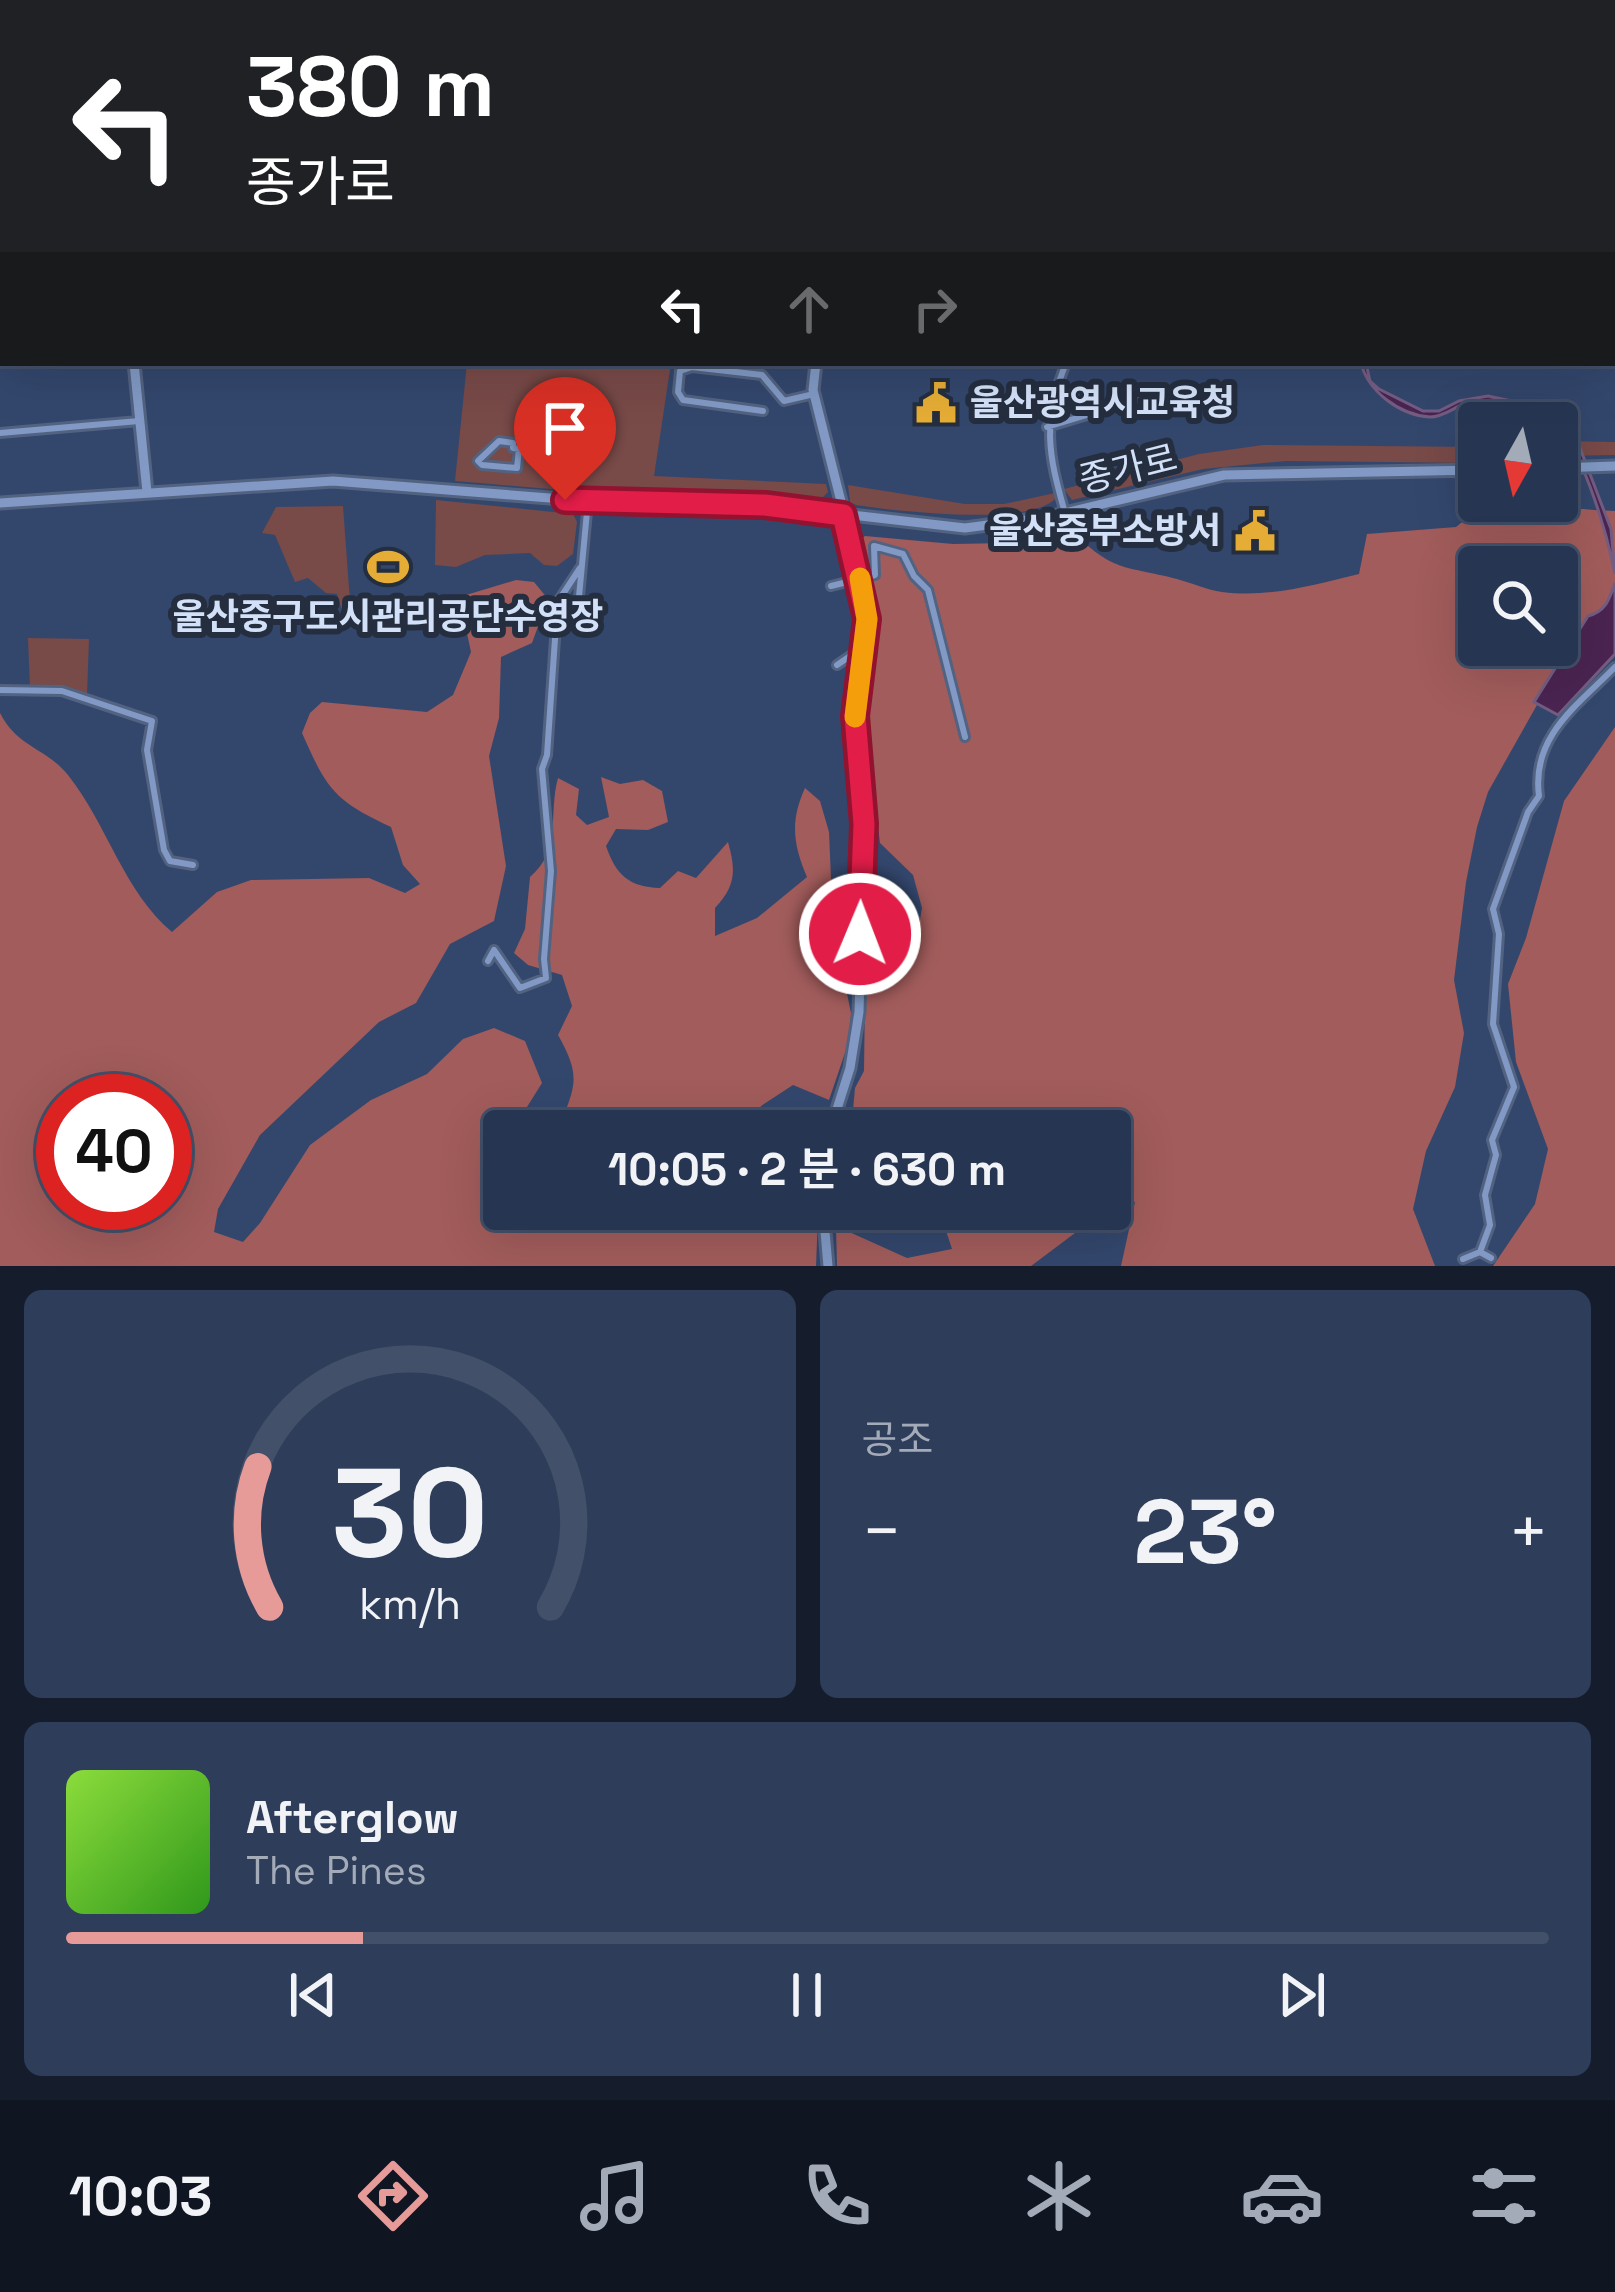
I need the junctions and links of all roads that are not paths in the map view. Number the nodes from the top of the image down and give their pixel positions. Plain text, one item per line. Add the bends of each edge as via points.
1 (134, 366) edge
2 (815, 366) edge
3 (1065, 366) edge
4 (1160, 392) dead end
5 (814, 394) junction
6 (763, 411) dead end
7 (139, 421) junction
8 (1047, 427) junction
9 (0, 433) edge
10 (482, 465) joint
11 (1609, 466) edge
12 (1578, 468) edge
13 (1458, 470) edge
14 (146, 492) junction
15 (588, 501) junction
16 (0, 503) edge
17 (1065, 513) junction
18 (843, 515) junction
19 (580, 568) junction
20 (860, 577) junction
21 (831, 586) dead end
22 (577, 618) dead end
23 (865, 646) junction
24 (837, 665) dead end
25 (1615, 667) edge
26 (0, 691) edge
27 (965, 737) dead end
28 (193, 865) dead end
29 (488, 961) dead end
30 (837, 1110) edge
31 (824, 1230) edge
32 (1480, 1252) junction
33 (1462, 1258) dead end
34 (1490, 1258) dead end
35 (827, 1266) edge

1 - 7 main road
2 - 5 main road
3 - 8 street
4 - 8 street
5 - 6 street via 784,401 762,375 680,371 683,400
5 - 18 main road
7 - 9 street
7 - 14 main road
8 - 17 street
10 - 10 street via 495,442 519,449 518,468
11 - 12 main road
13 - 17 main road, 종가로 via 1224,475
14 - 15 main road, 종가로 via 333,481
14 - 16 main road, 종가로
15 - 18 main road, 종가로
15 - 19 street
17 - 18 main road, 종가로 via 965,527
18 - 20 main road
19 - 22 street
19 - 29 street via 559,600 542,769 551,843 546,977 520,988 494,950
20 - 21 street
20 - 23 main road
20 - 27 street via 875,575 878,546 903,554 928,590
23 - 24 street
23 - 30 main road via 855,716 864,824 859,1012
25 - 32 street via 1558,720 1535,770 1539,796 1493,909 1493,1024 1514,1087 1492,1141 1490,1225
26 - 28 street via 62,691 152,721 147,750 164,850 170,861
31 - 35 main road
32 - 33 street
32 - 34 street

